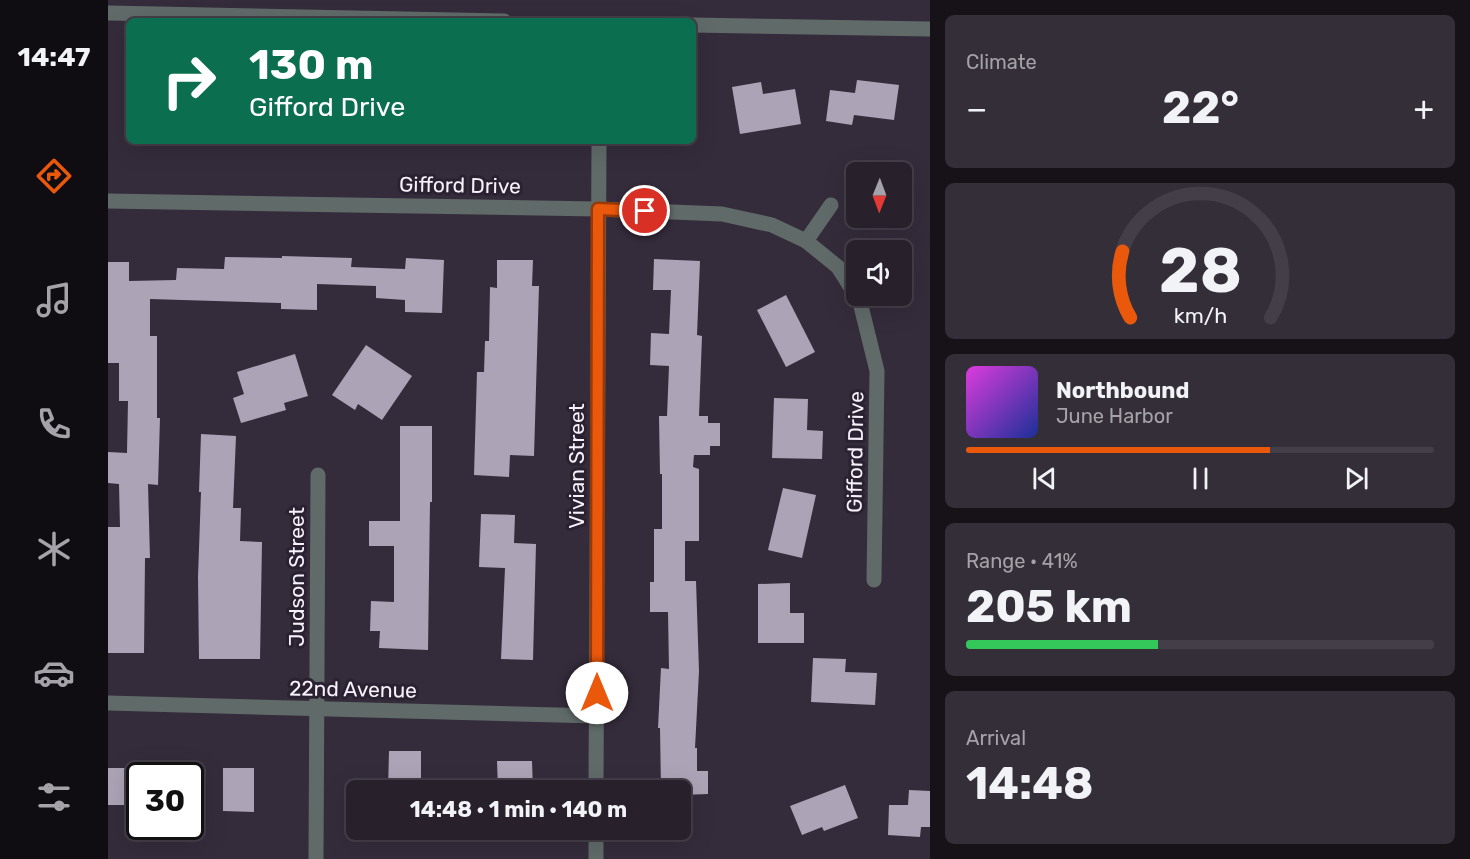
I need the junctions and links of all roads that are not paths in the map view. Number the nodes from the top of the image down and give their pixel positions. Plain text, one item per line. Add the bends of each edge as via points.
1 (108, 13) edge
2 (356, 18) edge
3 (696, 25) edge
4 (930, 29) edge
5 (598, 144) edge
6 (108, 201) edge
7 (831, 205) dead end
8 (598, 209) junction
9 (806, 241) junction
10 (318, 475) dead end
11 (874, 580) dead end
12 (108, 703) edge
13 (316, 709) junction
14 (597, 716) junction
15 (596, 780) edge
16 (596, 840) edge
17 (316, 859) edge
18 (596, 859) edge

1 - 2 street
3 - 4 street
5 - 8 street, Vivian Street
6 - 8 street, Gifford Drive
7 - 9 street
8 - 9 street, Gifford Drive via 722,214 772,225
8 - 14 street, Vivian Street
9 - 11 street, Gifford Drive via 838,267 860,302 877,371
10 - 13 street, Judson Street
12 - 13 street, 22nd Avenue
13 - 14 street, 22nd Avenue
13 - 17 street, Judson Street
14 - 15 street, Vivian Street
16 - 18 street

